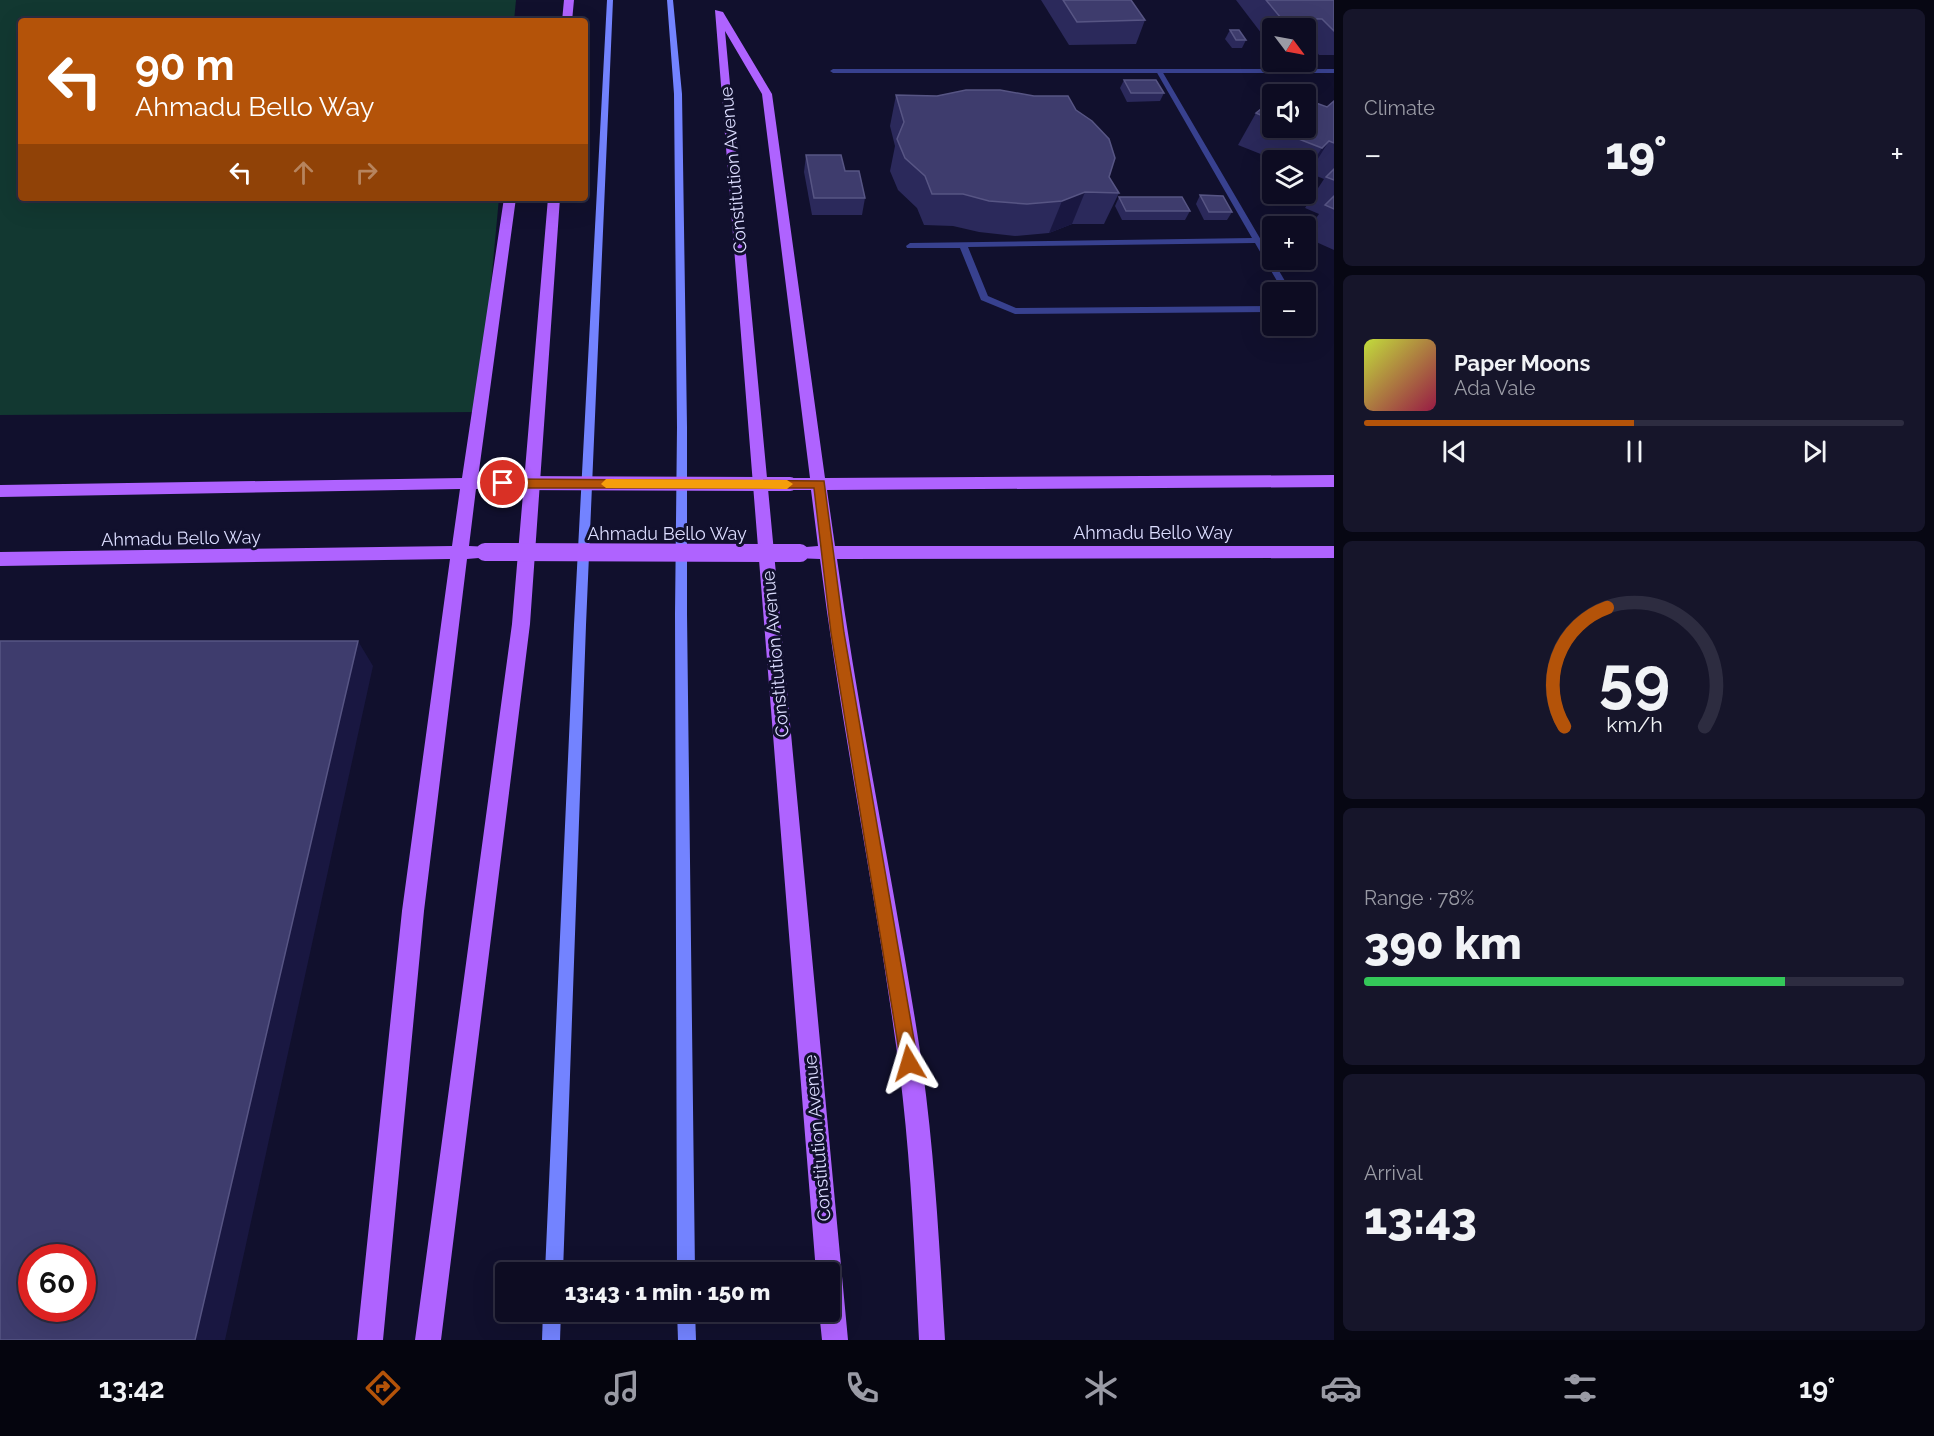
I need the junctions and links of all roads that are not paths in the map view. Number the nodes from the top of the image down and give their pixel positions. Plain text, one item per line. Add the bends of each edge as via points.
1 (569, 0) edge
2 (610, 0) edge
3 (670, 0) edge
4 (717, 0) edge
5 (718, 12) junction
6 (567, 18) edge
7 (833, 71) dead end
8 (1159, 71) junction
9 (1334, 71) edge
10 (510, 201) edge
11 (554, 201) edge
12 (1258, 240) junction
13 (963, 245) junction
14 (910, 246) dead end
15 (1281, 282) edge
16 (1262, 309) edge
17 (1334, 481) edge
18 (469, 484) junction
19 (820, 484) junction
20 (0, 491) edge
21 (829, 552) junction
22 (1334, 552) edge
23 (459, 554) junction
24 (0, 560) edge
25 (554, 1262) edge
26 (686, 1262) edge
27 (828, 1262) edge
28 (552, 1322) edge
29 (686, 1322) edge
30 (834, 1322) edge
31 (370, 1340) edge
32 (428, 1340) edge
33 (551, 1340) edge
34 (687, 1340) edge
35 (835, 1340) edge
36 (932, 1340) edge

1 - 6 main road
2 - 25 main road
3 - 26 main road via 678,93
4 - 5 main road, Constitution Avenue
5 - 19 main road via 767,94
5 - 27 main road, Constitution Avenue
7 - 8 street
8 - 9 street
8 - 12 street
10 - 18 main road
11 - 32 main road via 521,624
12 - 13 street
12 - 15 street
13 - 14 street
13 - 16 street via 984,298 1015,311
17 - 19 main road
18 - 19 main road, bridge
18 - 20 main road
18 - 23 main road
19 - 21 main road
21 - 22 main road, Ahmadu Bello Way
21 - 23 main road, Ahmadu Bello Way, bridge
21 - 36 main road via 838,633 907,1039 925,1206
23 - 24 main road, Ahmadu Bello Way
23 - 31 main road via 385,1146
28 - 33 main road
29 - 34 main road
30 - 35 main road

